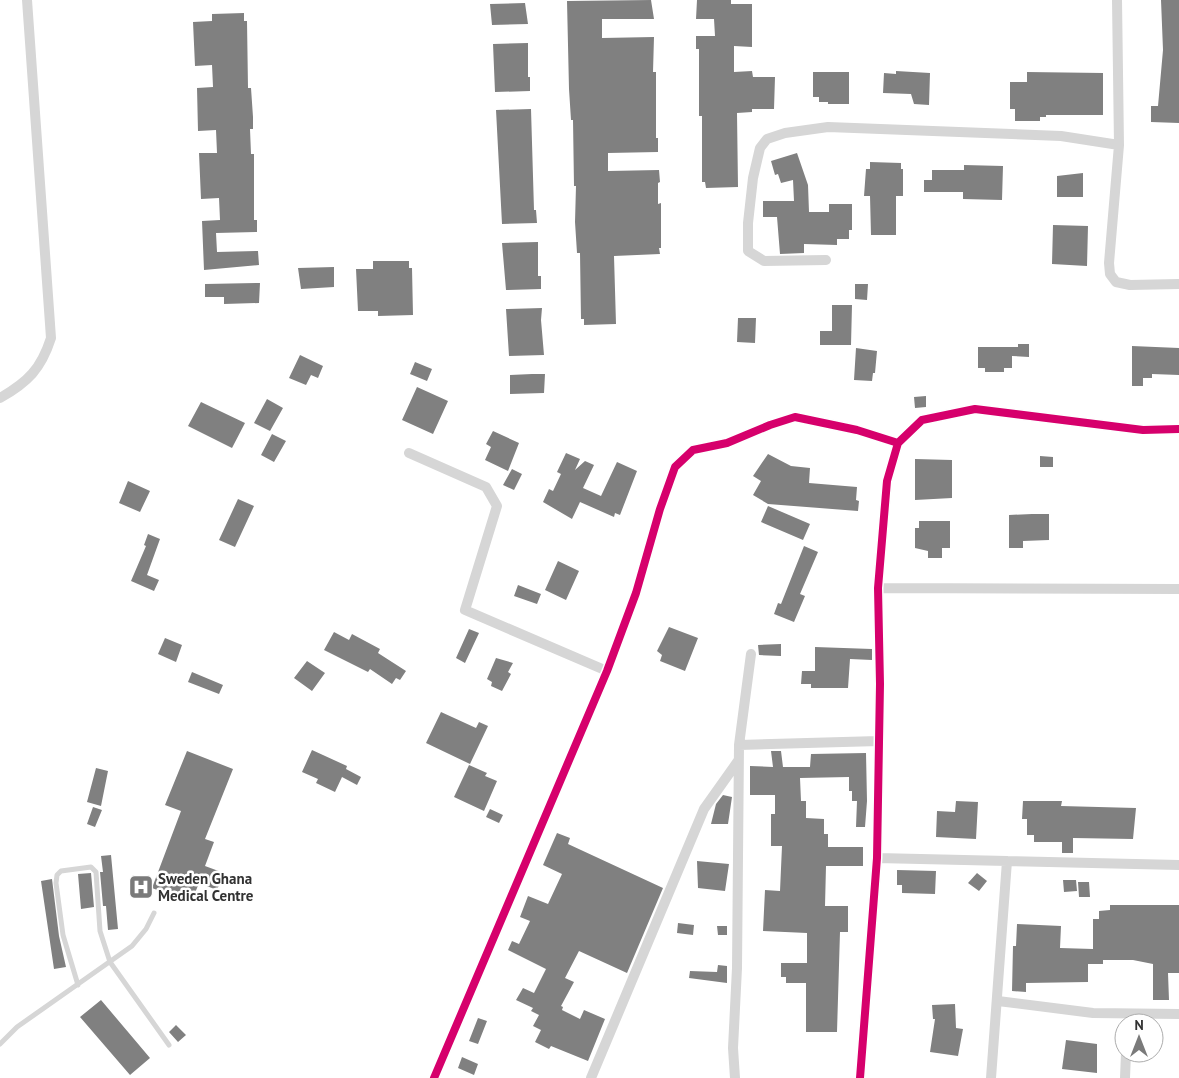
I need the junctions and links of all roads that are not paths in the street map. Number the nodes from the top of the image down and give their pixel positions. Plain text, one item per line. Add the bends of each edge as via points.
1 (27, 0) edge
2 (1118, 0) edge
3 (1119, 145) junction
4 (826, 260) dead end
5 (1179, 284) edge
6 (0, 398) edge
7 (1179, 430) edge
8 (898, 443) junction
9 (410, 453) dead end
10 (878, 588) junction
11 (1179, 589) edge
12 (751, 654) dead end
13 (607, 671) junction
14 (879, 740) junction
15 (738, 745) junction
16 (738, 761) junction
17 (877, 858) junction
18 (1007, 862) junction
19 (1179, 865) edge
20 (154, 913) dead end
21 (110, 962) junction
22 (78, 985) junction
23 (998, 1001) junction
24 (1179, 1014) edge
25 (1164, 1015) edge
26 (1114, 1016) edge
27 (0, 1044) edge
28 (169, 1046) dead end
29 (1126, 1063) edge
30 (434, 1078) edge
31 (591, 1078) edge
32 (735, 1078) edge
33 (860, 1078) edge
34 (991, 1078) edge
35 (1125, 1078) edge

1 - 6 street via 51,338 44,359 32,376
2 - 3 street
3 - 4 street via 1060,136 828,127 767,139 760,148 753,178 748,251 764,261
3 - 5 street via 1110,274 1116,282 1130,285
7 - 8 street via 1143,430 975,409 922,420
8 - 10 street via 887,481
8 - 13 street via 857,430 795,417 727,443 693,450 674,467 636,593
9 - 13 street via 486,487 497,506 466,610
10 - 11 street
10 - 14 street
12 - 15 street
13 - 30 street
14 - 15 street
14 - 17 street
15 - 16 street
16 - 31 street via 704,809
16 - 32 street
17 - 18 street
17 - 33 street
18 - 19 street
18 - 23 street
20 - 21 lane via 140,938
21 - 22 lane
21 - 22 lane via 100,931 96,872 91,867 61,871 56,882 60,920
21 - 28 lane
22 - 27 lane via 17,1027
23 - 26 street
23 - 34 street
24 - 25 street
29 - 35 street

